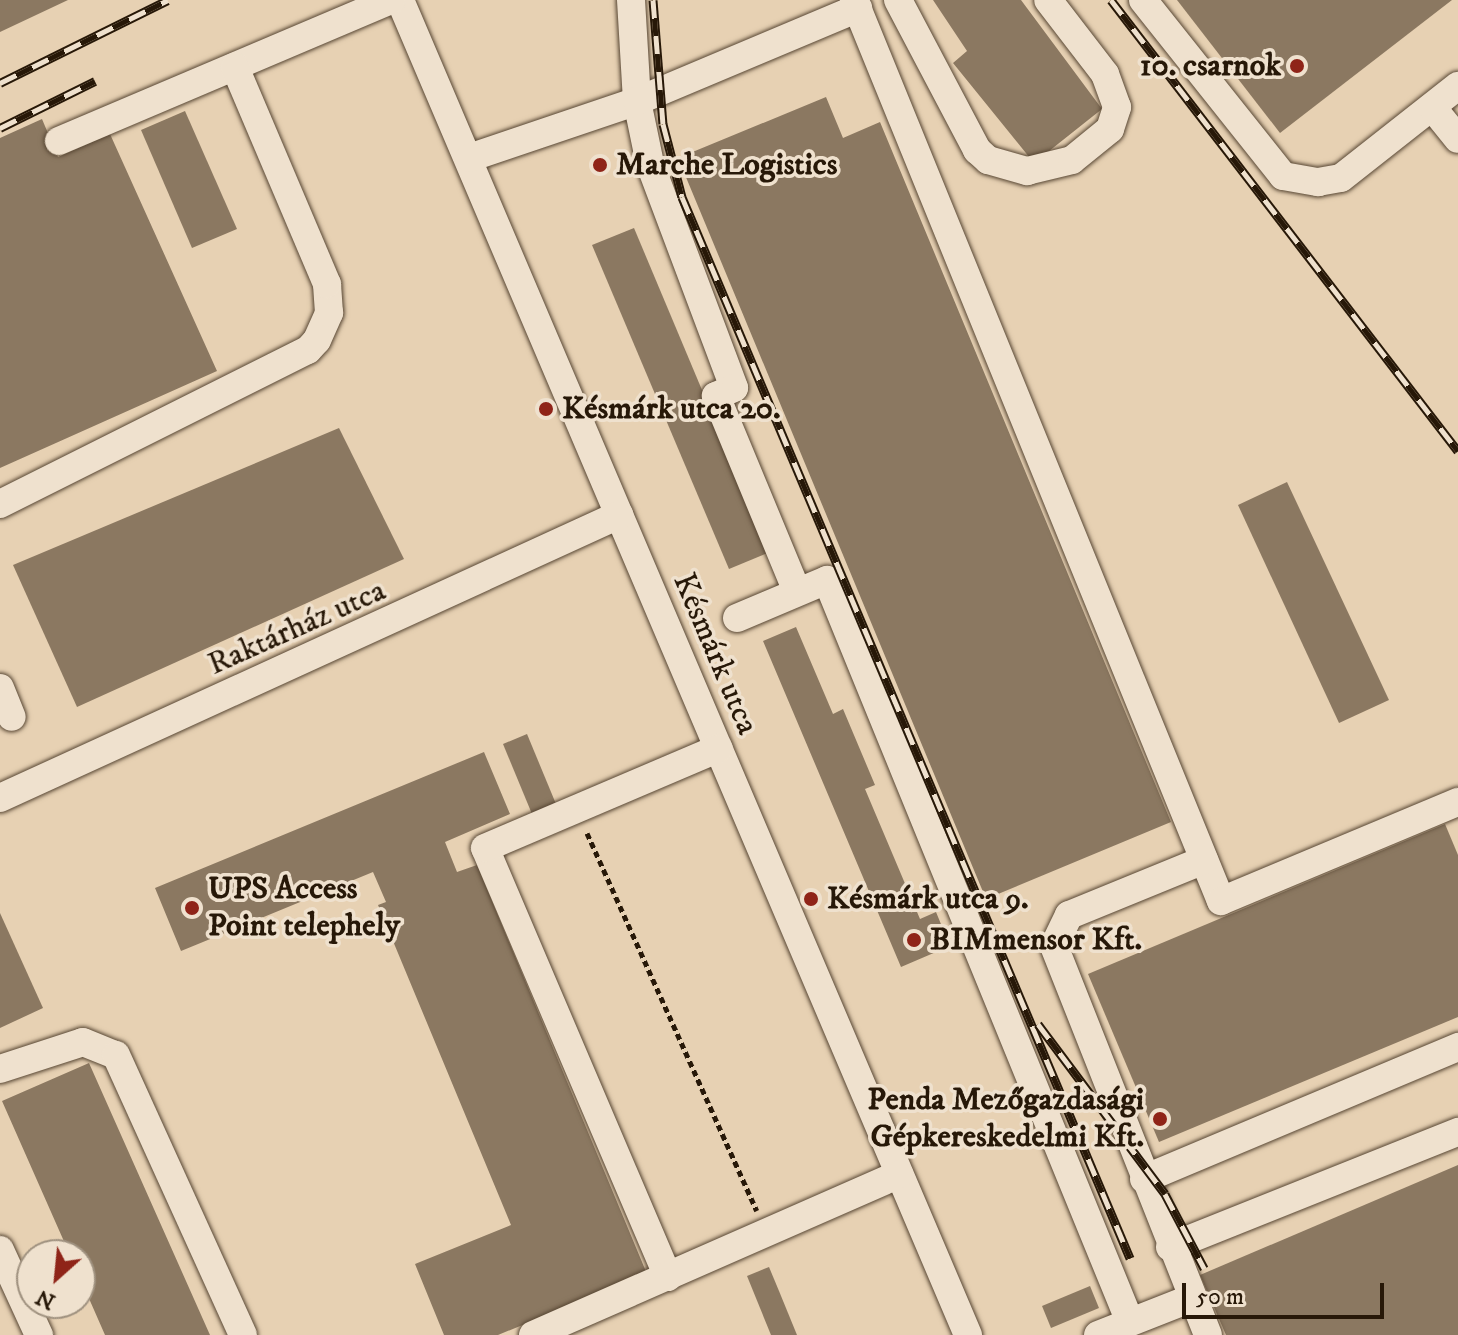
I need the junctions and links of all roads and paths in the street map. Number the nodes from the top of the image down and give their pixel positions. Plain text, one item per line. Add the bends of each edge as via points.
1 (391, 0) edge
2 (400, 0) edge
3 (631, 0) edge
4 (898, 0) edge
5 (1048, 0) edge
6 (1143, 0) edge
7 (856, 4) edge
8 (235, 67) junction
9 (1458, 86) edge
10 (637, 101) junction
11 (1432, 107) junction
12 (1458, 139) edge
13 (59, 141) dead end
14 (469, 158) junction
15 (0, 504) edge
16 (619, 515) junction
17 (797, 592) junction
18 (737, 618) dead end
19 (0, 688) edge
20 (12, 717) dead end
21 (719, 748) junction
22 (0, 798) edge
23 (1458, 802) edge
24 (577, 810) junction
25 (1204, 860) junction
26 (1458, 1047) edge
27 (0, 1069) edge
28 (1458, 1132) edge
29 (899, 1174) junction
30 (1144, 1179) junction
31 (768, 1234) junction
32 (1170, 1247) junction
33 (0, 1250) edge
34 (668, 1277) junction
35 (1192, 1298) junction
36 (1130, 1322) junction
37 (564, 1329) edge
38 (39, 1335) edge
39 (243, 1335) edge
40 (533, 1335) edge
41 (968, 1335) edge
42 (1098, 1335) edge
43 (1208, 1335) edge

1 - 8 street
2 - 14 street, Késmárk utca
3 - 10 street
4 - 5 street via 977,150 988,160 1027,171 1072,160 1110,129 1117,107 1105,74
6 - 11 street via 1283,176 1318,182 1341,178
7 - 10 street
7 - 25 street
8 - 13 street
8 - 15 street via 327,284 329,313 317,340 308,350
9 - 11 street
10 - 14 street
10 - 17 street via 667,217 734,388 716,396
11 - 12 street
14 - 16 street, Késmárk utca
16 - 21 street, Késmárk utca
16 - 22 street, Raktárház utca
17 - 18 street
17 - 36 street via 827,580
19 - 20 street
21 - 24 street
21 - 29 street, Késmárk utca
23 - 25 street via 1221,901
24 - 31 path
24 - 34 street via 485,848
25 - 30 street via 1069,915 1054,946
26 - 30 street
27 - 39 street via 83,1042 116,1055
28 - 32 street
29 - 31 street
29 - 41 street, Késmárk utca
30 - 32 street
31 - 34 street
32 - 35 street
33 - 38 street
34 - 37 street
35 - 36 street
35 - 43 street
36 - 42 street
37 - 40 street

